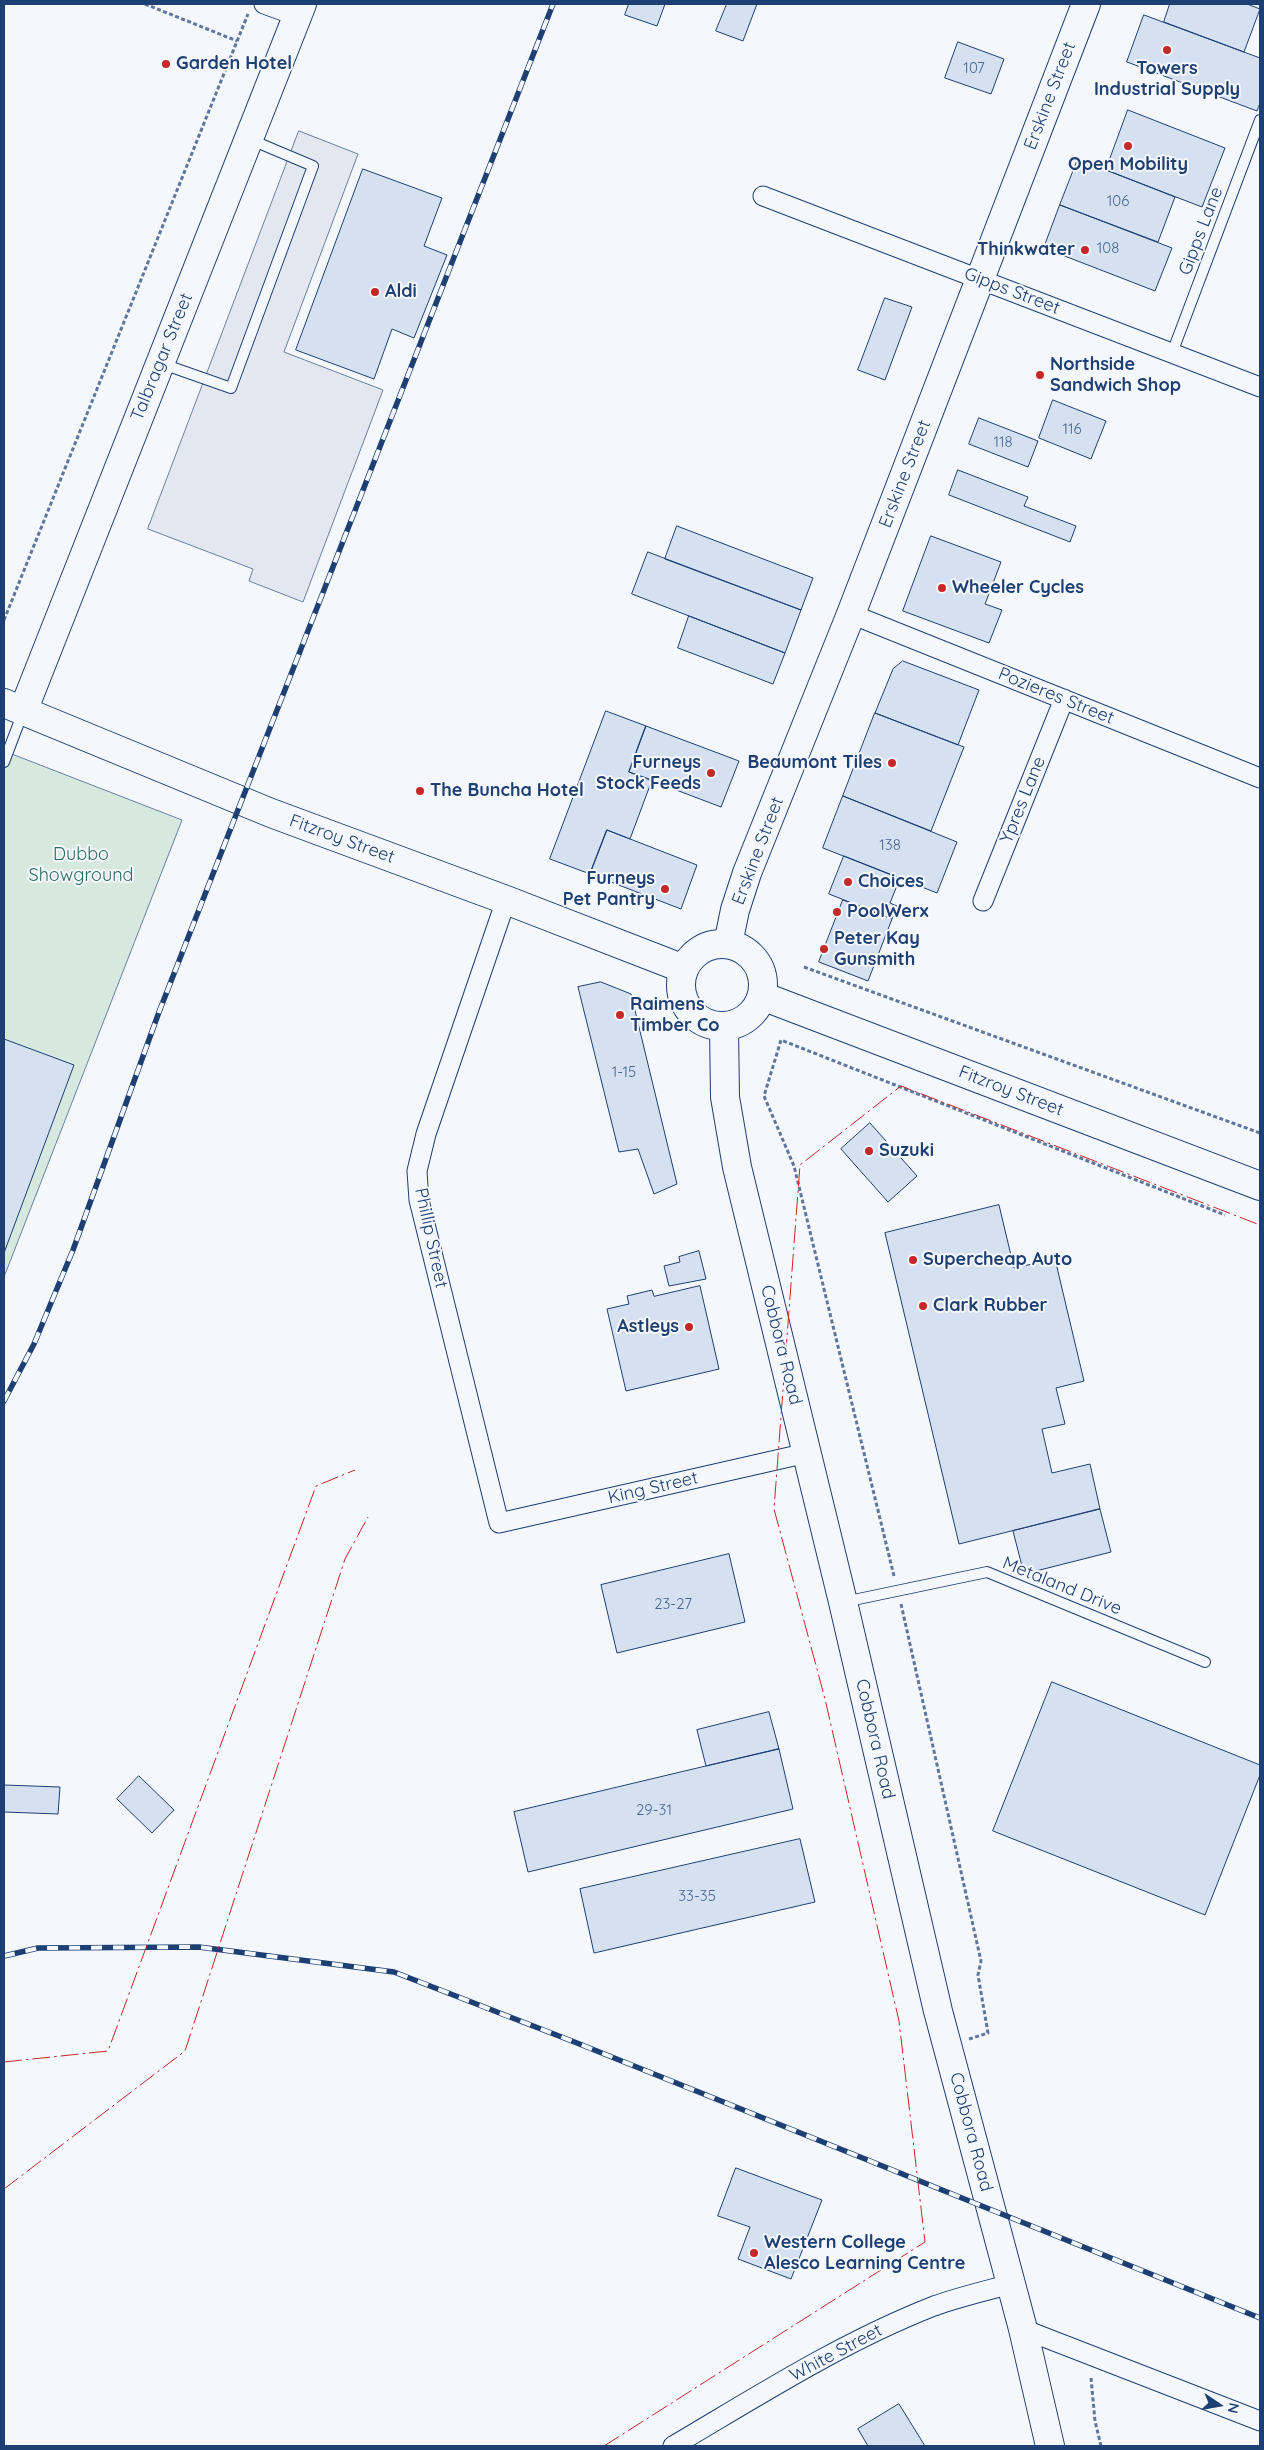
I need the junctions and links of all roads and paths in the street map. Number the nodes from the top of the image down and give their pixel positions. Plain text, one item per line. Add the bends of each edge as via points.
1 (145, 4) edge
2 (1086, 4) edge
3 (257, 8) edge
4 (299, 10) edge
5 (236, 41) junction
6 (1260, 120) edge
7 (248, 139) junction
8 (763, 196) dead end
9 (980, 279) junction
10 (1172, 353) junction
11 (160, 363) junction
12 (1260, 387) edge
13 (851, 614) junction
14 (4, 620) edge
15 (1064, 699) junction
16 (14, 707) edge
17 (4, 762) edge
18 (1260, 778) edge
19 (506, 900) junction
20 (983, 901) dead end
21 (728, 944) junction
22 (804, 968) dead end
23 (684, 969) junction
24 (762, 996) junction
25 (724, 1027) junction
26 (1260, 1133) edge
27 (1260, 1186) edge
28 (1225, 1215) dead end
29 (807, 1453) junction
30 (499, 1523) joint
31 (898, 1591) junction
32 (843, 1602) junction
33 (1205, 1662) dead end
34 (947, 2046) junction
35 (1011, 2284) junction
36 (1023, 2329) junction
37 (1089, 2354) junction
38 (1260, 2421) edge
39 (673, 2446) edge
40 (1050, 2446) edge
41 (1101, 2446) edge

1 - 5 path
2 - 9 main road, Erskine Street
3 - 4 street
3 - 5 path
4 - 7 main road, Talbragar Street
5 - 14 path
6 - 10 lane, Gipps Lane
7 - 11 main road, Talbragar Street
7 - 11 lane via 313,166 231,388
8 - 9 street, Gipps Street
9 - 10 street, Gipps Street
9 - 13 main road, Erskine Street
10 - 12 street, Gipps Street
11 - 16 main road, Talbragar Street
13 - 15 street, Pozieres Street
13 - 21 main road, Erskine Street via 747,873
15 - 18 street, Pozieres Street
15 - 20 street, Ypres Lane
16 - 17 lane
16 - 19 main road, Fitzroy Street via 271,813
19 - 23 main road, Fitzroy Street
19 - 30 street, Phillip Street via 426,1134 417,1171 419,1200
21 - 23 main road via 702,949 691,957
21 - 24 main road via 739,948 756,963 763,985
22 - 26 path
23 - 25 main road via 680,982 688,1009 704,1022
24 - 25 main road via 748,1018
24 - 27 main road, Fitzroy Street
25 - 29 main road, Cobbora Road via 725,1097 737,1167
28 - 31 path via 781,1040 764,1096 794,1166
29 - 30 street, King Street
29 - 32 main road, Cobbora Road
31 - 32 lane, Metaland Drive
31 - 33 lane, Metaland Drive via 987,1572
31 - 34 path via 982,1961 978,1975 988,2033
32 - 34 main road, Cobbora Road
34 - 35 main road, Cobbora Road
35 - 36 main road, Cobbora Road
35 - 39 street, White Street via 936,2306 870,2334 835,2351
36 - 37 street
36 - 40 main road, Cobbora Road
37 - 38 street
37 - 41 path

